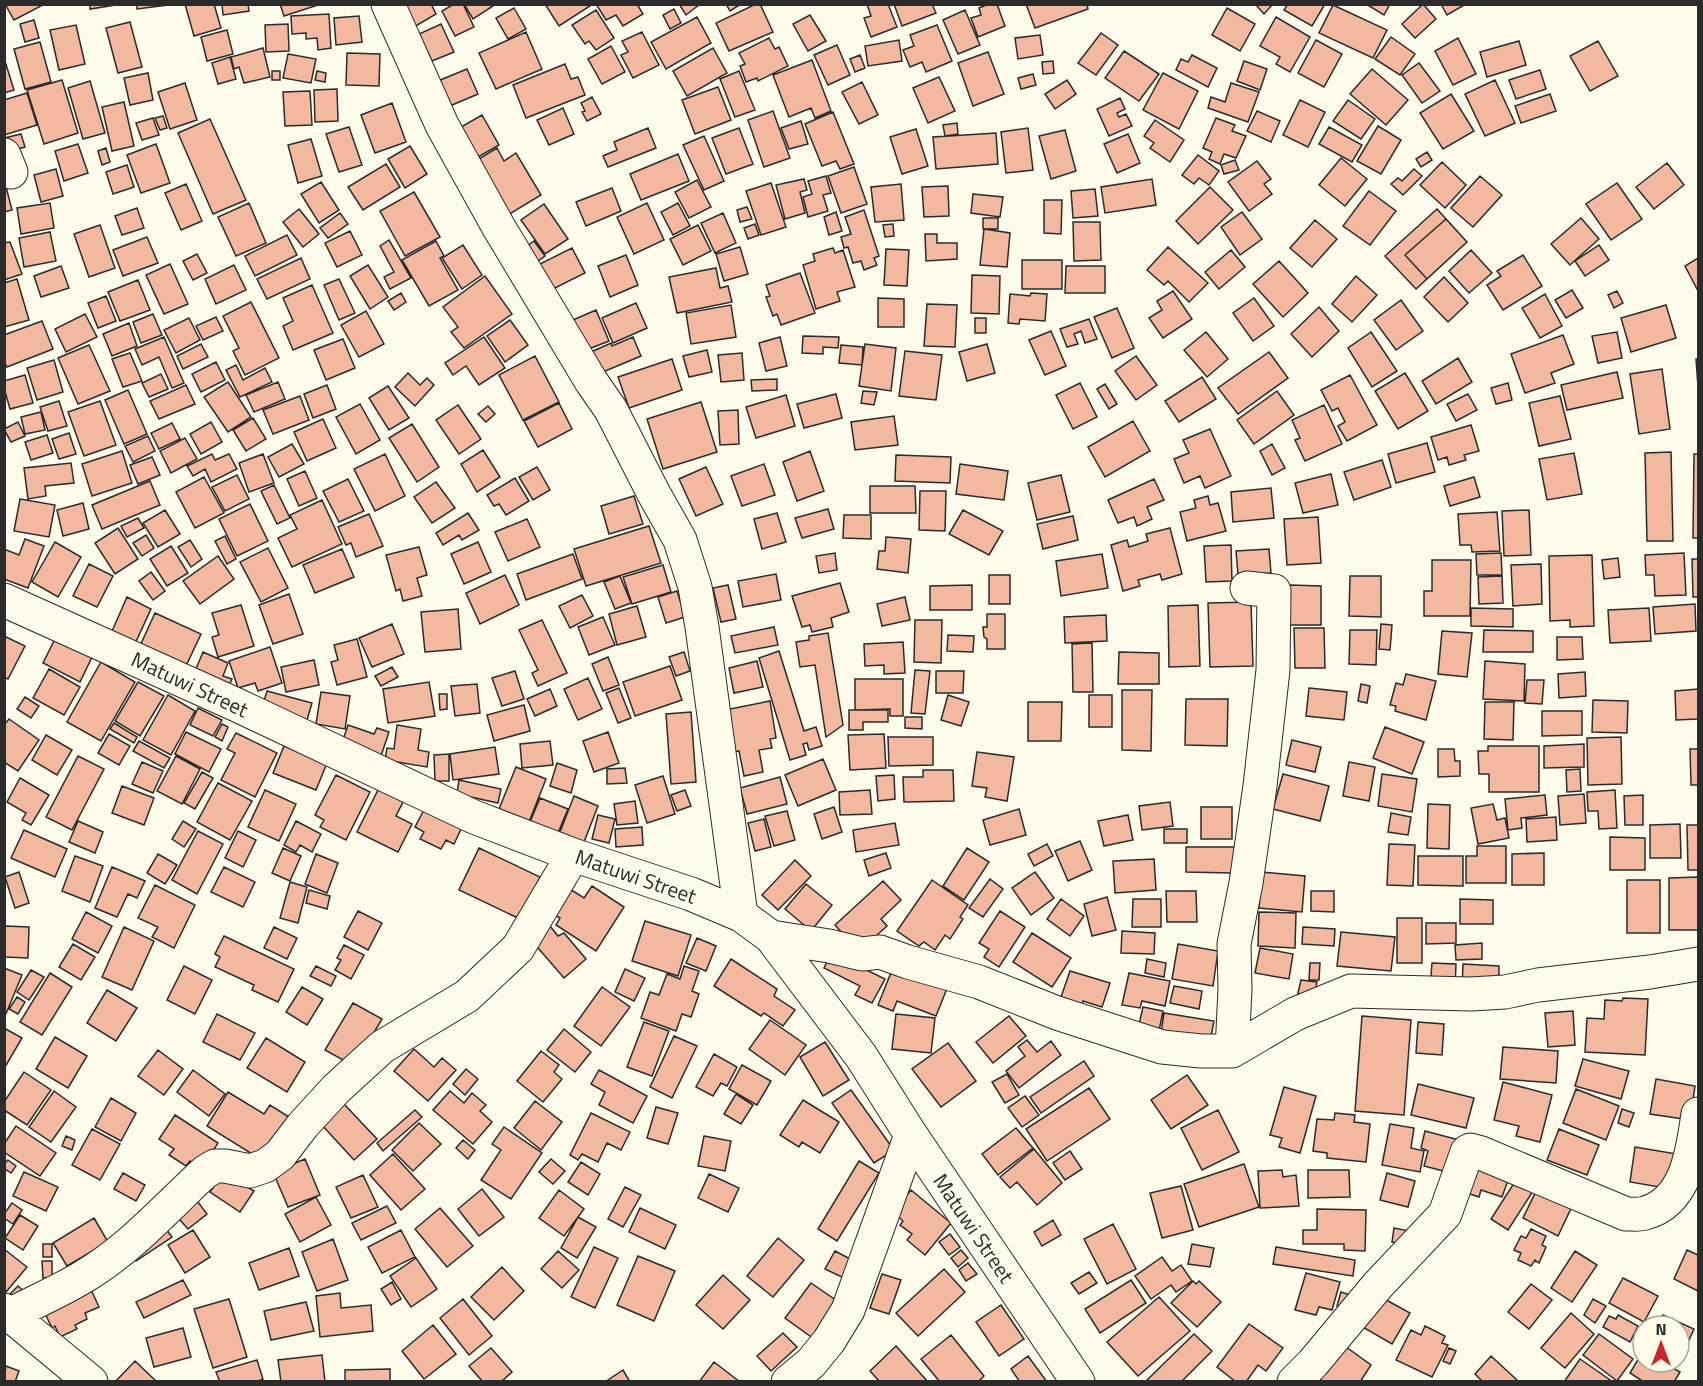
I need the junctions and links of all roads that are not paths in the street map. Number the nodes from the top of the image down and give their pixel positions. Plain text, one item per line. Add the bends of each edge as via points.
1 (388, 4) edge
2 (1247, 588) dead end
3 (4, 600) edge
4 (573, 855) junction
5 (741, 915) junction
6 (771, 937) junction
7 (1698, 964) edge
8 (1232, 1051) junction
9 (1698, 1114) edge
10 (911, 1135) junction
11 (7, 1312) edge
12 (91, 1382) edge
13 (788, 1382) edge
14 (1078, 1382) edge
15 (1294, 1382) edge

1 - 5 street via 442,125 498,226 611,410 680,540 695,587 702,627
2 - 8 street via 1274,591 1273,670 1260,786 1234,944
3 - 4 street, Matuwi Street via 474,818
4 - 5 street, Matuwi Street
4 - 11 street via 518,948 467,996 382,1047 336,1089 280,1155 250,1171 215,1166 204,1172 137,1237 103,1263
5 - 6 street, Matuwi Street
6 - 8 street via 862,954 880,952 979,982 1057,1013 1162,1047
6 - 10 street, Matuwi Street via 861,1056
7 - 8 street via 1538,985 1505,993 1351,991 1295,1014
9 - 15 street via 1692,1156 1683,1179 1660,1207 1644,1214 1626,1214 1470,1150 1445,1214
10 - 13 street via 848,1310 811,1363
10 - 14 street, Matuwi Street
11 - 12 street

